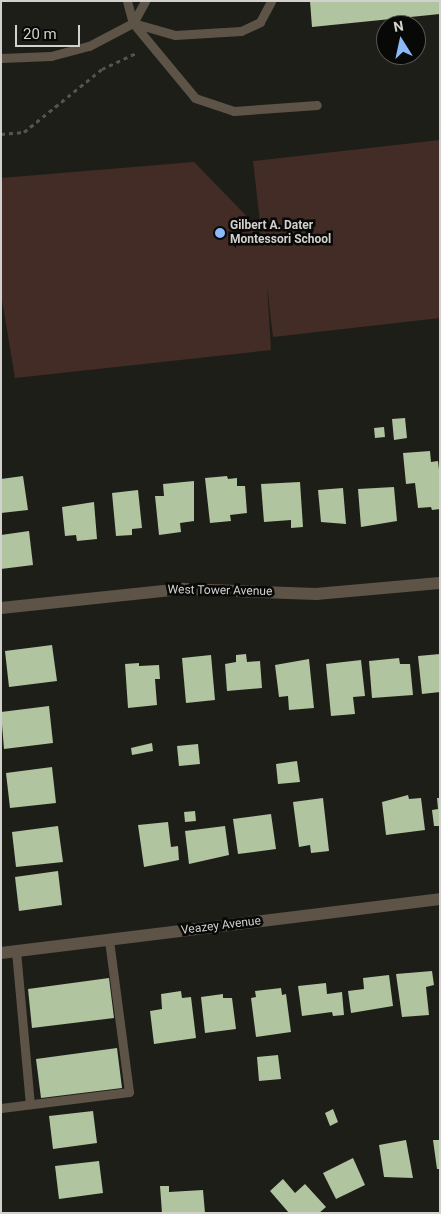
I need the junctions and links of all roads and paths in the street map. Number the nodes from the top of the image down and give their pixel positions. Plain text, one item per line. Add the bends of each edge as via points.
1 (127, 1) edge
2 (145, 1) edge
3 (271, 1) edge
4 (133, 23) junction
5 (137, 53) dead end
6 (1, 58) edge
7 (317, 105) dead end
8 (1, 134) edge
9 (440, 583) edge
10 (1, 608) edge
11 (440, 899) edge
12 (109, 940) junction
13 (16, 951) junction
14 (1, 953) edge
15 (30, 1104) junction
16 (1, 1108) edge

1 - 4 lane
2 - 4 lane
3 - 4 lane via 260,22 242,31 175,35
4 - 6 lane via 88,46 50,56
4 - 7 lane via 195,98 211,106 234,111
5 - 8 path via 102,69 24,132
9 - 10 street, West Tower Avenue via 316,594 174,589
11 - 12 street, Veazey Avenue
12 - 13 street, Veazey Avenue
12 - 15 lane via 129,1092
13 - 14 street, Veazey Avenue
13 - 15 lane
15 - 16 lane

